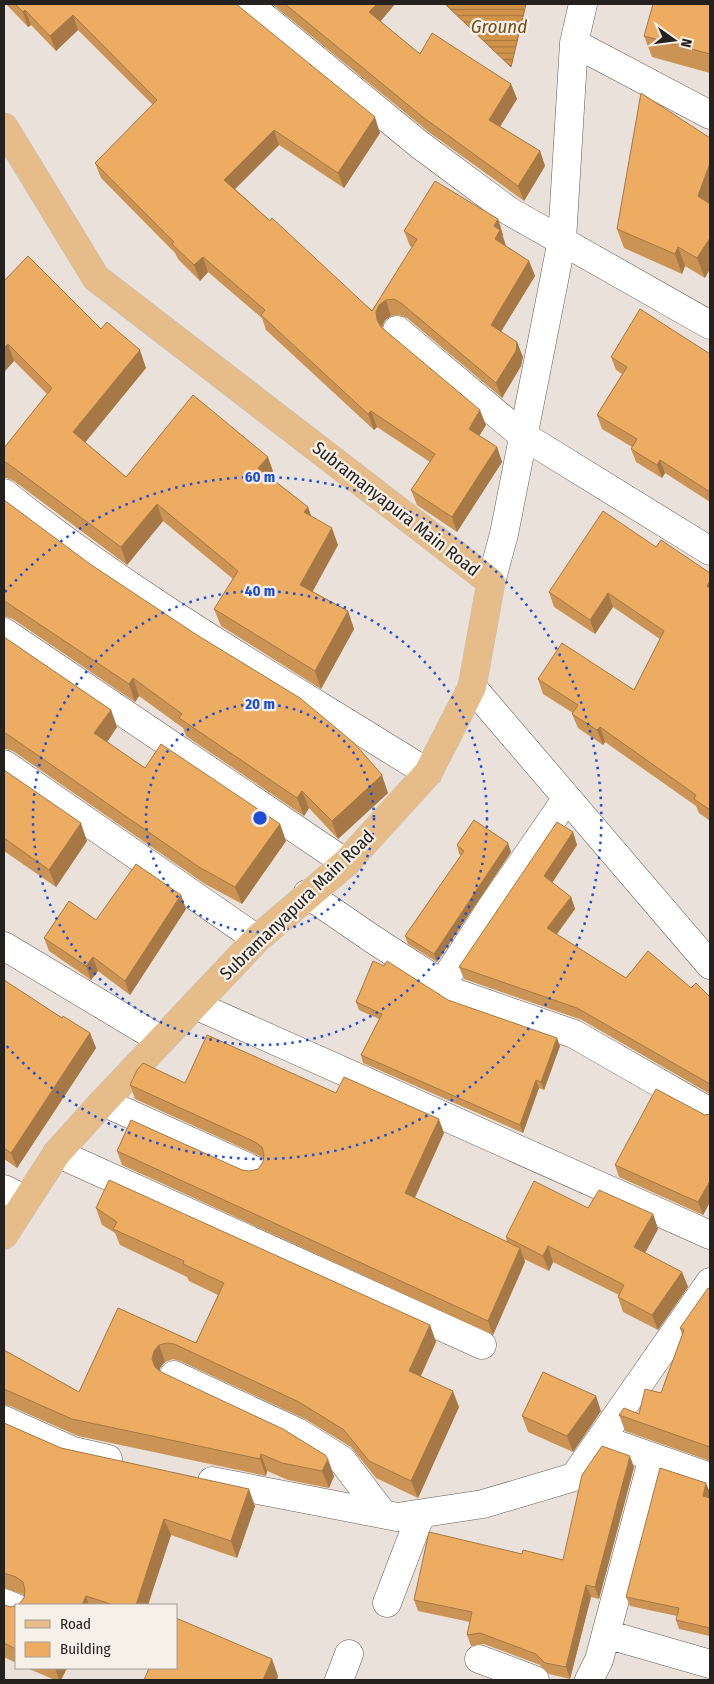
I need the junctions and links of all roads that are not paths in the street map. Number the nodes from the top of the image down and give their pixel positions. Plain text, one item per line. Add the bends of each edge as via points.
1 (248, 4) edge
2 (583, 4) edge
3 (574, 43) junction
4 (710, 115) edge
5 (4, 127) edge
6 (562, 240) junction
7 (710, 325) edge
8 (397, 330) dead end
9 (522, 435) junction
10 (4, 493) edge
11 (710, 552) edge
12 (491, 582) junction
13 (4, 632) edge
14 (472, 687) junction
15 (4, 764) edge
16 (428, 773) junction
17 (567, 798) junction
18 (346, 863) junction
19 (307, 894) junction
20 (257, 939) junction
21 (4, 946) edge
22 (710, 964) edge
23 (442, 984) junction
24 (195, 1005) junction
25 (161, 1040) junction
26 (103, 1102) junction
27 (710, 1112) edge
28 (57, 1153) junction
29 (254, 1170) edge
30 (15, 1194) edge
31 (4, 1236) edge
32 (710, 1236) edge
33 (710, 1282) edge
34 (482, 1345) dead end
35 (174, 1375) dead end
36 (4, 1420) edge
37 (601, 1439) junction
38 (653, 1457) junction
39 (130, 1464) edge
40 (187, 1476) edge
41 (710, 1477) edge
42 (383, 1514) junction
43 (421, 1514) junction
44 (387, 1603) dead end
45 (606, 1634) junction
46 (349, 1654) dead end
47 (479, 1658) dead end
48 (710, 1664) edge
49 (338, 1680) edge
50 (535, 1680) edge
51 (589, 1680) edge

1 - 6 street via 420,145 510,211
2 - 3 street
3 - 4 street
3 - 6 street
5 - 12 main road, Subramanyapura Main Road via 96,278
6 - 7 street
6 - 9 street
8 - 9 street
9 - 11 street
9 - 12 street via 504,534
10 - 16 street via 141,593
12 - 14 main road, Subramanyapura Main Road
13 - 18 street
14 - 16 main road, Subramanyapura Main Road
14 - 17 street
15 - 20 street
16 - 18 main road, Subramanyapura Main Road
17 - 22 street
17 - 23 street via 490,908
18 - 19 main road, Subramanyapura Main Road
19 - 20 main road, Subramanyapura Main Road
19 - 23 street
20 - 24 main road, Subramanyapura Main Road
21 - 25 street
23 - 27 street via 456,993 574,1034
24 - 25 main road, Subramanyapura Main Road
24 - 32 street
25 - 26 main road, Subramanyapura Main Road
26 - 28 main road, Subramanyapura Main Road
26 - 29 street
28 - 30 main road, Subramanyapura Main Road
28 - 34 street
30 - 31 main road, Subramanyapura Main Road
33 - 37 street
35 - 42 street via 297,1432 342,1460
36 - 39 street via 72,1451
37 - 38 street
37 - 43 street via 574,1477 483,1504
38 - 41 street
38 - 45 street
40 - 42 street
42 - 43 street via 397,1517
43 - 44 street
45 - 48 street
45 - 51 street via 600,1660
46 - 49 street
47 - 50 street

